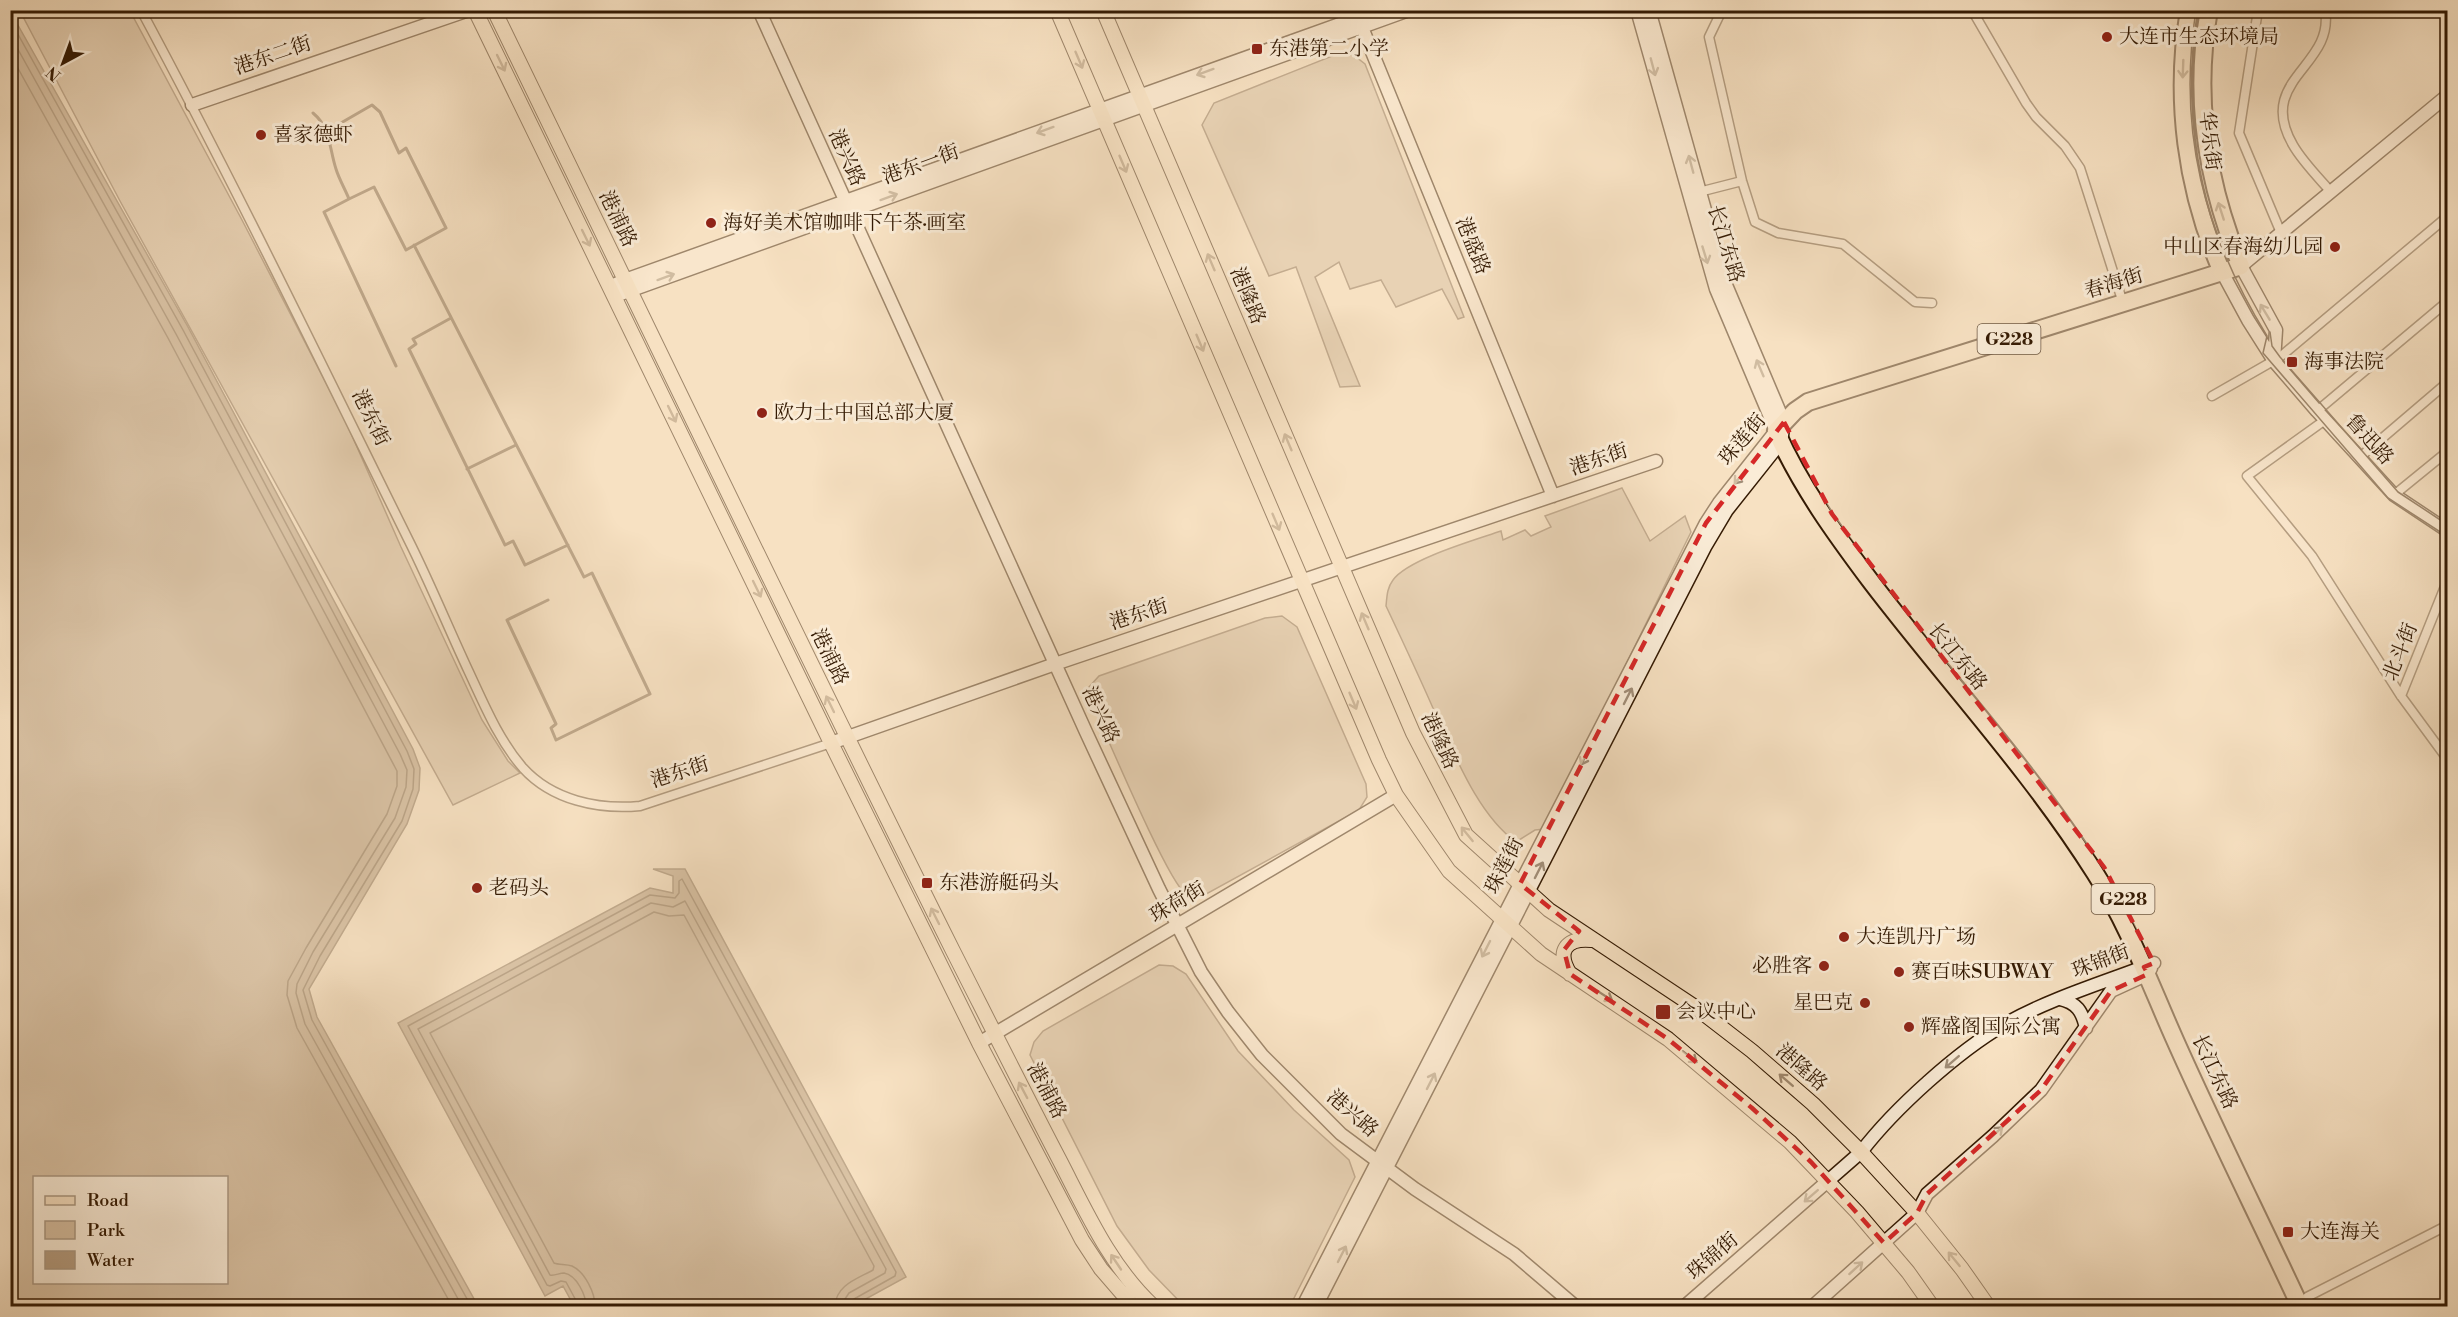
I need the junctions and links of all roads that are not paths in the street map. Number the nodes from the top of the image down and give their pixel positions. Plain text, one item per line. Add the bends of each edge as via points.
1 (141, 10) edge
2 (469, 10) edge
3 (475, 10) edge
4 (494, 10) edge
5 (759, 10) edge
6 (1057, 10) edge
7 (1103, 10) edge
8 (1379, 10) edge
9 (1409, 10) edge
10 (1637, 10) edge
11 (1649, 10) edge
12 (1722, 10) edge
13 (1972, 10) edge
14 (2188, 10) edge
15 (2209, 10) edge
16 (2258, 10) edge
17 (2325, 10) edge
18 (2444, 10) edge
19 (2448, 15) edge
20 (1358, 19) edge
21 (2448, 95) edge
22 (1142, 100) junction
23 (192, 105) junction
24 (1102, 115) junction
25 (1742, 181) junction
26 (1699, 192) junction
27 (2331, 192) junction
28 (847, 206) junction
29 (2448, 216) edge
30 (2281, 233) junction
31 (2241, 266) junction
32 (2222, 272) junction
33 (628, 285) junction
34 (612, 292) junction
35 (2448, 301) edge
36 (1932, 303) dead end
37 (2123, 303) junction
38 (2274, 361) junction
39 (2448, 382) edge
40 (2212, 396) dead end
41 (2321, 416) junction
42 (1780, 432) junction
43 (2448, 451) edge
44 (2359, 458) junction
45 (1656, 461) dead end
46 (2394, 495) junction
47 (1553, 496) junction
48 (2448, 531) edge
49 (1342, 568) junction
50 (2448, 579) edge
51 (1302, 582) junction
52 (1055, 664) junction
53 (2400, 696) junction
54 (847, 738) junction
55 (831, 743) junction
56 (2448, 760) edge
57 (1396, 795) junction
58 (1524, 887) junction
59 (1506, 922) junction
60 (1178, 926) junction
61 (1591, 940) junction
62 (2149, 968) junction
63 (1570, 974) junction
64 (2060, 999) junction
65 (2086, 1028) junction
66 (995, 1035) junction
67 (980, 1043) junction
68 (1861, 1152) junction
69 (1382, 1165) junction
70 (1829, 1181) junction
71 (1917, 1213) junction
72 (2448, 1225) edge
73 (1884, 1243) junction
74 (2306, 1303) edge
75 (1130, 1306) edge
76 (1153, 1306) edge
77 (1304, 1306) edge
78 (1316, 1306) edge
79 (1575, 1306) edge
80 (1685, 1306) edge
81 (1813, 1306) edge
82 (1932, 1306) edge
83 (1988, 1306) edge

1 - 23 street, 港东街
2 - 23 main road, 港东二街
3 -> 34 main road, 港浦路
4 - 33 main road, 港浦路
5 - 28 main road, 港兴路
6 -> 24 main road
7 - 22 main road, 港隆路
8 - 20 main road, 港东一街
9 - 20 main road, 港东一街
10 -> 42 main road, 长江东路 via 1713,279 1746,365
26 -> 11 main road, 长江东路
12 - 25 street via 1709,37
13 - 37 street via 2026,103 2080,168
14 -> 32 highway, 华乐街 via 2182,84 2186,143 2196,197
31 -> 15 highway, 华乐街 via 2215,193 2206,141 2202,83
16 - 30 street via 2240,133
17 - 27 street via 2324,39 2293,79 2283,110 2293,145
18 - 19 street
20 - 22 main road, 港东一街
20 - 47 main road, 港盛路
21 - 27 main road, 春海街
22 - 24 main road, 港东一街
49 -> 22 main road, 港隆路
23 - 55 street, 港东街 via 410,544 485,708 502,741 525,770 553,790 586,804 631,807
24 - 28 main road, 港东一街
24 -> 51 main road
25 - 26 street
25 - 36 street via 1755,222 1778,233 1843,244 1915,302
42 -> 26 main road, 长江东路 via 1726,285
27 - 30 main road, 春海街
28 - 33 main road, 港东一街
28 - 52 main road, 港兴路
29 - 38 street
30 - 31 main road, 春海街
31 - 32 highway, 春海街 / G228
38 -> 31 main road via 2276,330
32 - 37 highway, 春海街 / G228
32 - 38 main road, 鲁迅路
33 - 34 main road, 港东一街 via 615,296
54 -> 33 main road, 港浦路
34 -> 55 main road, 港浦路
35 - 41 street
37 - 42 highway, 春海街 / G228 via 1808,402 1795,411
38 - 40 street
38 - 41 main road, 鲁迅路
39 - 44 street
41 - 44 main road, 鲁迅路
41 - 53 street via 2247,476 2312,556
42 - 58 main road, 珠莲街 via 1706,523
42 - 62 highway, 长江东路 / G228 via 1839,523 2030,765 2104,867 2133,916
43 - 46 street
44 - 46 main road, 鲁迅路
45 - 47 main road, 港东街
46 - 48 main road, 鲁迅路
47 - 49 main road, 港东街
49 - 51 main road, 港东街
58 -> 49 main road, 港隆路 via 1466,835 1413,733
50 - 53 street, 北斗街
51 - 52 main road, 港东街
51 -> 57 main road
52 - 54 main road, 港东街
52 - 60 main road, 港兴路
53 - 56 street, 北斗街
54 - 55 main road, 港东街
66 -> 54 main road, 港浦路
55 - 67 main road, 港浦路
57 - 59 main road via 1449,871
57 - 60 main road, 珠荷街
58 - 59 main road, 珠莲街
58 - 61 main road, 港隆路
59 - 63 main road
59 - 69 main road, 珠莲街
60 - 66 main road, 珠荷街
60 - 69 main road, 港兴路 via 1201,972 1262,1055 1341,1134
61 - 63 main road via 1576,940 1564,950 1563,963
68 -> 61 main road, 港隆路 via 1730,1034
62 - 64 main road, 珠锦街
62 - 65 main road, 珠锦街 via 2111,991
62 - 74 highway, 长江东路 / G228 via 2185,1036
63 -> 70 main road via 1644,1022 1710,1073
64 - 65 main road via 2079,1008
64 -> 68 main road, 珠锦街 via 1973,1044 1879,1128
71 -> 65 main road, 珠锦街 via 1928,1194 2041,1090
66 - 67 main road, 珠荷街
76 -> 66 main road, 港浦路 via 1126,1276 1096,1231
67 - 75 main road, 港浦路 via 1082,1240
68 - 70 main road, 珠锦街
68 - 71 main road, 港隆路
69 - 77 main road, 珠莲街
78 -> 69 main road, 珠莲街
69 - 79 main road, 港兴路 via 1514,1254
70 - 73 main road
70 -> 80 main road, 珠锦街
71 - 73 main road, 珠锦街
83 -> 71 main road, 港隆路
72 - 74 street
81 -> 73 main road, 珠锦街
73 - 82 main road

